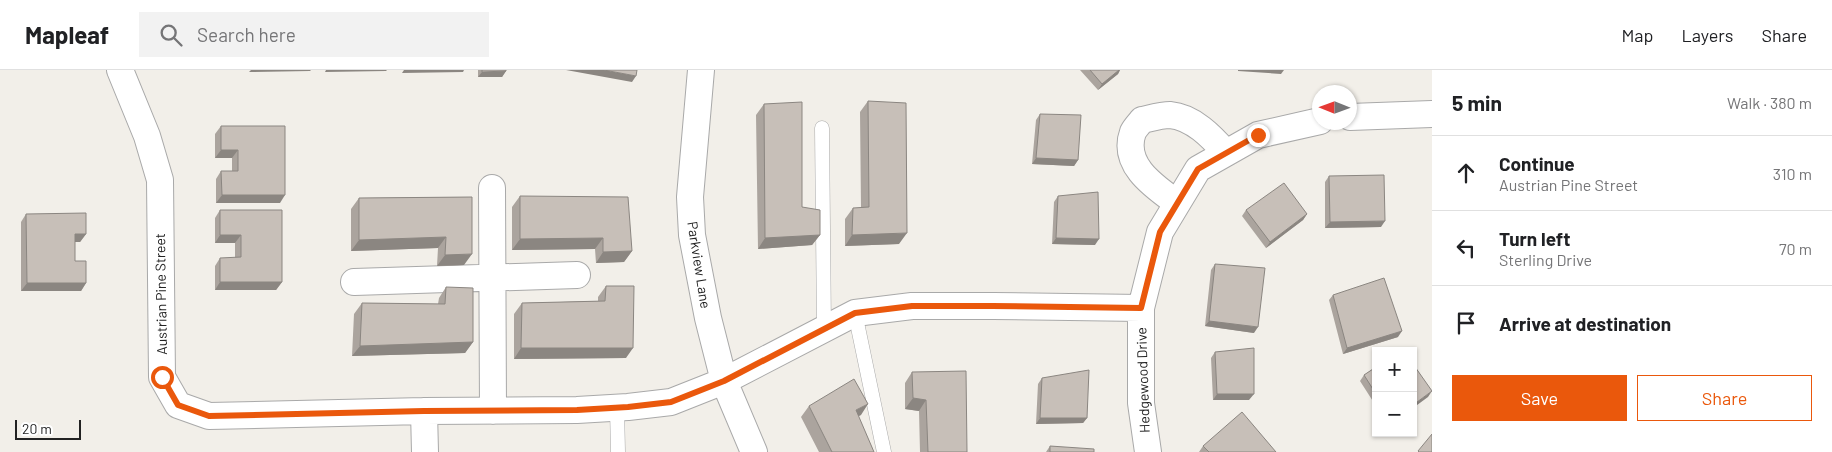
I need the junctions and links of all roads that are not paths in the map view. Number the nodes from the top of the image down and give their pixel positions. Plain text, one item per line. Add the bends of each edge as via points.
1 (120, 70) edge
2 (701, 70) edge
3 (1432, 114) edge
4 (1357, 117) edge
5 (1312, 123) edge
6 (822, 128) dead end
7 (1226, 153) junction
8 (492, 188) dead end
9 (1177, 203) junction
10 (578, 275) dead end
11 (492, 276) junction
12 (354, 282) dead end
13 (1141, 308) junction
14 (855, 313) junction
15 (824, 329) junction
16 (724, 381) junction
17 (617, 408) junction
18 (424, 411) junction
19 (493, 411) junction
20 (425, 452) edge
21 (618, 452) edge
22 (754, 452) edge
23 (884, 452) edge
24 (1148, 452) edge

1 - 18 street, Austrian Pine Street via 148,136 160,180 162,377 178,405 209,416
2 - 16 street, Parkview Lane via 690,196 692,235
3 - 4 street
5 - 7 street, Hedgewood Drive via 1258,135
6 - 15 lane
7 - 9 street, Hedgewood Drive via 1198,169
7 - 9 street via 1187,119 1169,115 1142,120 1133,131 1130,149 1135,163 1147,180
8 - 11 street
9 - 13 street, Hedgewood Drive via 1160,232
10 - 11 street
11 - 12 street
11 - 19 street
13 - 14 street, Austrian Pine Street via 912,306
13 - 24 street, Hedgewood Drive via 1141,403
14 - 15 street, Austrian Pine Street
14 - 23 lane
15 - 16 street, Austrian Pine Street
16 - 17 street, Austrian Pine Street via 671,402
16 - 22 street, Parkview Lane
17 - 19 street, Austrian Pine Street
17 - 21 lane
18 - 19 street, Austrian Pine Street
18 - 20 street

